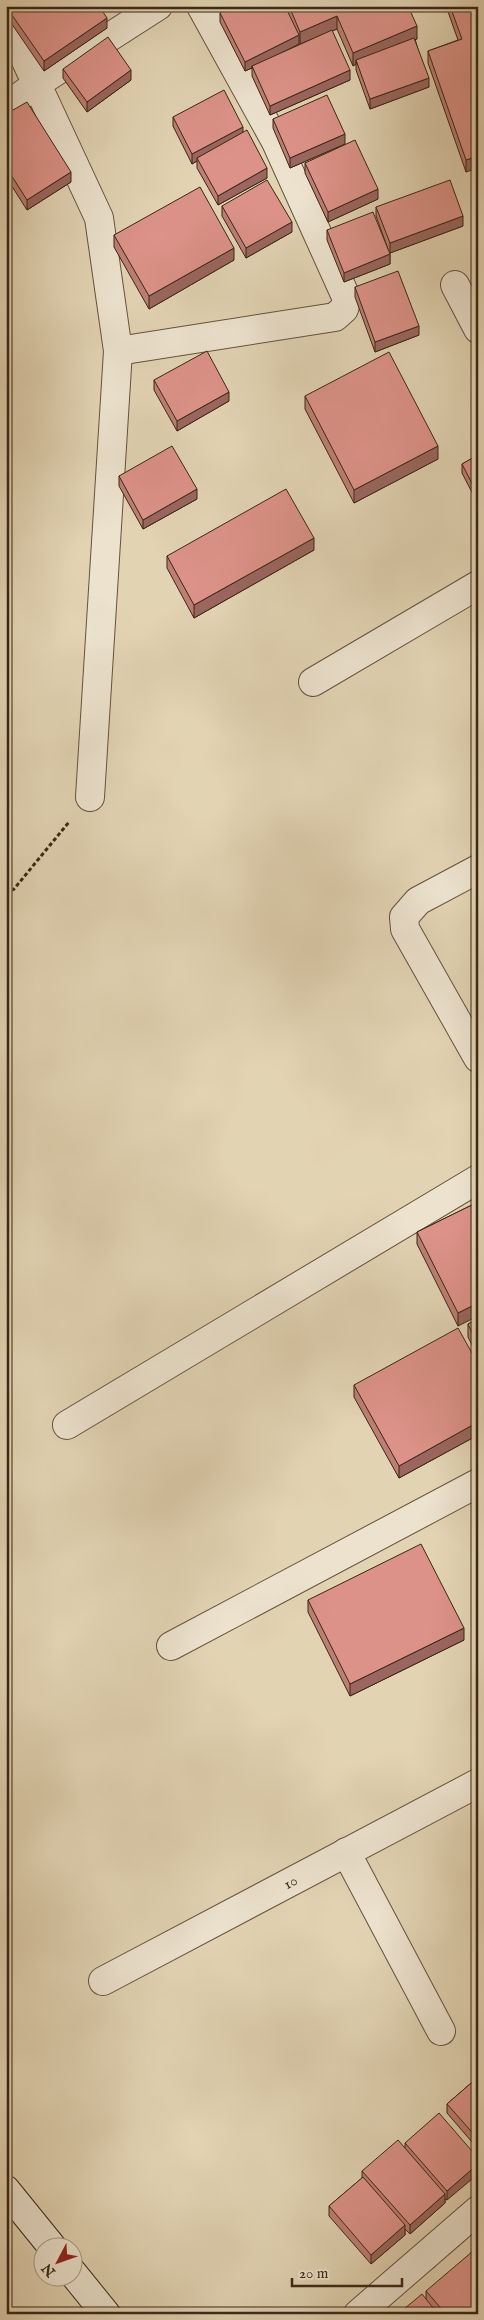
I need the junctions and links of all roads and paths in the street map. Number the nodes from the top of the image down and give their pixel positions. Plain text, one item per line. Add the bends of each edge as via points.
1 (158, 6) edge
2 (201, 6) edge
3 (6, 18) edge
4 (38, 83) junction
5 (6, 107) edge
6 (455, 285) dead end
7 (478, 329) edge
8 (118, 351) junction
9 (478, 585) edge
10 (313, 682) dead end
11 (90, 796) joint
12 (478, 869) edge
13 (6, 894) edge
14 (478, 1058) edge
15 (478, 1180) edge
16 (66, 1425) dead end
17 (478, 1483) edge
18 (171, 1646) dead end
19 (478, 1783) edge
20 (346, 1852) junction
21 (103, 1981) dead end
22 (441, 2030) dead end
23 (6, 2190) edge
24 (478, 2210) edge
25 (45, 2238) edge
26 (82, 2284) edge
27 (106, 2314) edge
28 (358, 2314) edge

1 - 4 street
2 - 8 street via 276,142 346,300 344,310 335,317
3 - 4 street
4 - 5 street
4 - 8 street via 99,218
6 - 7 street
8 - 11 street
9 - 10 street
11 - 13 path via 14,889
12 - 14 street via 418,902 404,917 405,929
15 - 16 street
17 - 18 street
19 - 20 street, 10
20 - 21 street, 10
20 - 22 street
23 - 25 street
24 - 28 street
26 - 27 street

